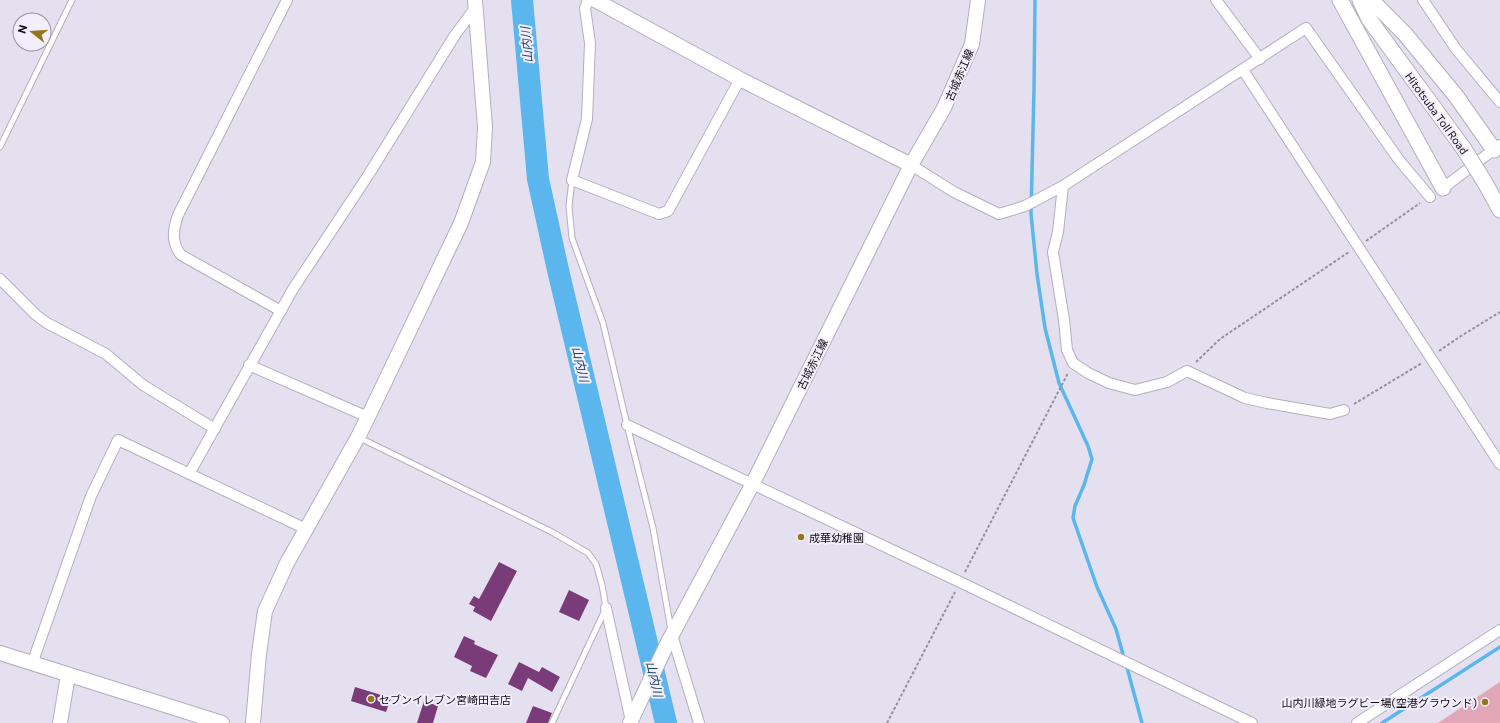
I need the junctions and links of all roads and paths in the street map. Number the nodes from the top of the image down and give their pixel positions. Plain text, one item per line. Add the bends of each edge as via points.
1 (72, 0) edge
2 (286, 0) edge
3 (588, 0) edge
4 (595, 0) edge
5 (978, 0) edge
6 (1216, 0) edge
7 (1340, 0) edge
8 (1345, 0) edge
9 (1360, 0) edge
10 (1371, 0) edge
11 (1423, 0) edge
12 (476, 3) edge
13 (1368, 19) junction
14 (1260, 59) junction
15 (1243, 70) junction
16 (740, 80) junction
17 (1500, 102) edge
18 (0, 147) edge
19 (1497, 148) edge
20 (911, 164) junction
21 (572, 180) junction
22 (1062, 186) junction
23 (1443, 188) joint
24 (1430, 197) joint
25 (1500, 210) edge
26 (1358, 246) junction
27 (0, 279) edge
28 (281, 311) junction
29 (1073, 363) junction
30 (249, 365) junction
31 (1187, 371) junction
32 (1344, 410) dead end
33 (368, 417) junction
34 (627, 425) junction
35 (215, 429) junction
36 (358, 437) junction
37 (1500, 464) edge
38 (189, 474) junction
39 (752, 485) junction
40 (306, 529) junction
41 (960, 582) junction
42 (606, 608) junction
43 (1500, 630) edge
44 (670, 640) junction
45 (0, 653) edge
46 (32, 664) junction
47 (68, 675) junction
48 (633, 719) edge
49 (60, 723) edge
50 (222, 723) edge
51 (253, 723) edge
52 (552, 723) edge
53 (699, 723) edge
54 (887, 723) edge
55 (1252, 723) edge
56 (1357, 723) edge

1 - 18 lane
2 - 28 street via 178,214 173,236 181,255
3 - 21 street via 584,8 590,43 587,119
4 - 16 street
5 - 20 street, 古城赤江線 via 972,44 944,108
6 - 14 street
7 - 23 main road
8 - 13 main road, Hitotsuba Toll Road
9 - 13 main road, Hitotsuba Toll Road
10 - 19 main road via 1410,40
11 - 17 street via 1456,49
12 - 28 street
12 - 33 street via 485,127 483,162 461,223
13 - 25 main road, Hitotsuba Toll Road, bridge via 1464,149
14 - 15 street
14 - 24 street via 1306,28 1399,160
15 - 22 street
15 - 26 street
16 - 20 street
16 - 21 street via 668,211 659,214
19 - 23 street
20 - 22 street via 954,192 999,214 1025,206
20 - 39 street, 古城赤江線
21 - 34 lane via 569,206 572,238 603,323
22 - 29 street via 1058,232 1053,252 1067,350
24 - 26 path
26 - 31 path via 1220,339
26 - 37 street
27 - 35 street via 36,315 106,354 143,385
28 - 30 street
29 - 31 street via 1109,383 1135,390 1167,382
29 - 41 path
30 - 33 street
30 - 35 street
31 - 32 street via 1245,398 1330,414
33 - 36 street
34 - 39 street
34 - 44 lane via 653,528
35 - 38 street
36 - 40 street
36 - 42 lane via 552,532 588,553 596,564
38 - 40 street
38 - 46 street via 118,440 91,496
39 - 41 street
39 - 44 street, 古城赤江線
40 - 51 street via 265,611
41 - 54 path
41 - 55 street
42 - 48 street
42 - 52 lane
43 - 56 street
44 - 48 street, 古城赤江線
44 - 53 street
45 - 46 street
46 - 47 street
47 - 49 street
47 - 50 street

